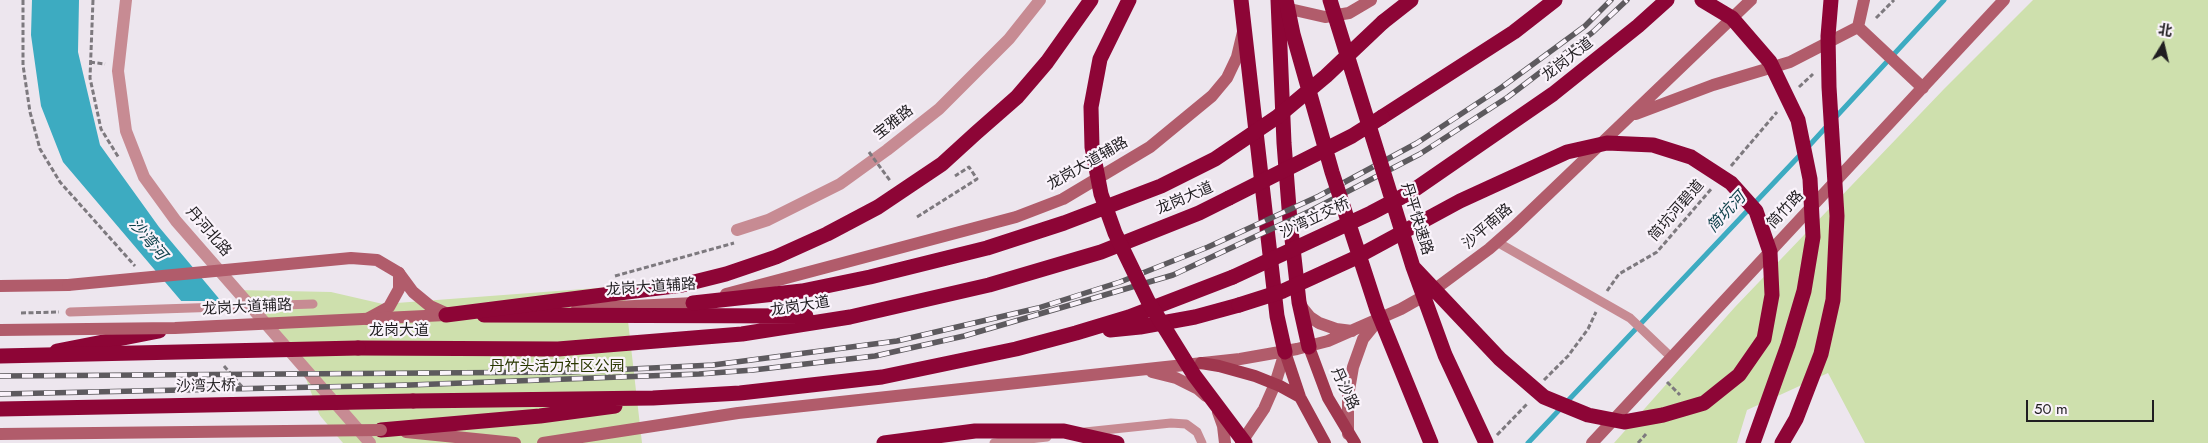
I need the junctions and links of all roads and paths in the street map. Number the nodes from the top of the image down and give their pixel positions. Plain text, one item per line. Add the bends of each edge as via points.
1 (23, 0) edge
2 (93, 0) edge
3 (126, 0) edge
4 (1040, 0) edge
5 (1090, 0) edge
6 (1129, 0) edge
7 (1241, 0) edge
8 (1330, 0) edge
9 (1370, 0) edge
10 (1410, 0) edge
11 (1555, 0) edge
12 (1667, 0) edge
13 (1702, 0) edge
14 (1751, 0) edge
15 (1831, 0) edge
16 (1864, 0) edge
17 (1894, 0) edge
18 (2004, 0) edge
19 (1280, 2) edge
20 (1876, 18) dead end
21 (1243, 29) junction
22 (1861, 30) junction
23 (90, 68) dead end
24 (1818, 70) dead end
25 (1923, 88) junction
26 (1792, 94) dead end
27 (1780, 108) dead end
28 (1630, 116) junction
29 (869, 152) dead end
30 (1726, 172) dead end
31 (954, 176) dead end
32 (1713, 186) dead end
33 (897, 190) dead end
34 (1411, 192) joint
35 (917, 217) dead end
36 (737, 230) dead end
37 (1497, 242) junction
38 (730, 245) dead end
39 (1413, 267) junction
40 (138, 269) dead end
41 (399, 273) junction
42 (0, 286) edge
43 (616, 286) dead end
44 (1299, 302) junction
45 (1601, 302) junction
46 (692, 303) junction
47 (313, 304) dead end
48 (70, 312) joint
49 (22, 313) dead end
50 (446, 315) junction
51 (850, 317) junction
52 (367, 319) junction
53 (1380, 319) junction
54 (175, 328) junction
55 (0, 330) edge
56 (1354, 331) junction
57 (1076, 333) junction
58 (1309, 347) junction
59 (1285, 352) junction
60 (1667, 353) junction
61 (31, 355) junction
62 (0, 356) edge
63 (221, 363) dead end
64 (1201, 363) junction
65 (1125, 371) junction
66 (1657, 372) junction
67 (1275, 384) junction
68 (1541, 384) dead end
69 (247, 392) dead end
70 (1300, 397) junction
71 (1682, 397) dead end
72 (653, 398) junction
73 (1531, 399) dead end
74 (0, 409) edge
75 (381, 430) junction
76 (0, 434) edge
77 (1352, 438) edge
78 (1490, 440) edge
79 (370, 443) edge
80 (515, 443) edge
81 (543, 443) edge
82 (884, 443) edge
83 (994, 443) edge
84 (1117, 443) edge
85 (1202, 443) edge
86 (1225, 443) edge
87 (1243, 443) edge
88 (1325, 443) edge
89 (1431, 443) edge
90 (1592, 443) edge
91 (1753, 443) edge
92 (1782, 443) edge

1 - 40 path via 24,65 30,112 40,149 60,182
2 - 23 path
3 - 79 street, 丹河北路 via 118,71 126,131 144,177 176,221
4 - 36 street, 宝雅路 via 1009,39 940,109 887,150 840,184 768,220
5 - 50 highway, bridge via 1047,62 1017,97 969,140 942,164 878,207 827,234 776,257 682,285
6 - 87 highway, bridge via 1100,58 1091,107 1092,147 1101,194 1115,233 1148,301 1194,375
7 - 21 highway
8 - 39 highway, 丹平快速路, bridge
9 - 19 main road via 1348,13 1325,18
10 - 46 highway, bridge via 1277,117 1215,159 1161,186 987,248 802,291
11 - 51 highway, 龙岗大道, bridge via 1514,32 1352,136 1199,213 1101,252 989,285
12 - 34 highway, 龙岗大道 via 1553,94
13 - 91 highway, bridge via 1732,18 1770,62 1798,120 1810,179 1813,237 1804,292
14 - 28 main road, 沙平南路
15 - 92 highway, bridge via 1828,70 1837,216 1833,300 1821,354 1796,419
16 - 22 main road
17 - 20 path
18 - 25 main road, 简竹路
19 - 44 highway via 1284,143
19 - 89 highway, bridge via 1293,34 1332,172 1377,310
21 - 46 main road, 龙岗大道辅路 via 1237,57 1227,78 1212,96 1150,147 1063,199 1016,217
21 - 59 highway via 1277,316
22 - 25 main road
22 - 28 main road via 1790,62 1713,85
24 - 26 path
25 - 60 main road, 简竹路
27 - 30 path
28 - 37 main road, 沙平南路
29 - 33 path, bridge
31 - 35 path via 969,167 977,179
32 - 45 path, 简坑河碧道 via 1657,252 1619,274
34 - 57 highway, 沙湾立交桥, bridge via 1232,277 1130,317
37 - 45 lane
37 - 53 main road, 沙平南路 via 1431,292
38 - 43 path via 616,276
39 - 57 highway, bridge via 1500,359 1544,397 1588,415 1624,422 1704,403 1739,374 1764,339 1772,295 1770,252 1756,210 1731,183 1691,157 1653,145 1607,143 1567,152 1460,201 1354,259 1283,291 1195,317 1140,327
39 - 78 highway, 丹平快速路, bridge via 1445,355
41 - 42 main road, bridge via 378,260 351,258 68,285
41 - 50 main road via 414,292
41 - 52 main road, bridge via 399,289 389,307
44 - 56 main road via 1318,323
44 - 58 highway
45 - 60 lane via 1630,318
45 - 68 path, 简坑河碧道 via 1568,356
46 - 50 main road, 龙岗大道辅路
47 - 48 lane
48 - 49 path
50 - 51 highway
50 - 52 main road, 龙岗大道辅路, bridge
51 - 61 highway, 龙岗大道, bridge via 742,334 558,349 358,348
52 - 54 main road, 龙岗大道辅路, bridge
53 - 56 main road, 沙平南路
53 - 77 main road via 1363,339 1353,367 1348,396
54 - 55 main road, 龙岗大道辅路, bridge
54 - 61 highway, bridge
56 - 58 main road, 沙平南路
57 - 72 highway via 1016,349 882,376 740,393
58 - 59 main road, 沙平南路
58 - 77 main road, 丹沙路 via 1320,381
59 - 64 main road
59 - 67 main road
59 - 70 main road
60 - 66 main road, 简竹路
61 - 62 highway, bridge
63 - 69 path
64 - 65 main road
64 - 67 main road via 1244,372
65 - 81 main road via 738,413
65 - 86 main road via 1164,374 1198,389 1219,415
66 - 71 path
66 - 90 main road, 简竹路
67 - 70 main road
67 - 87 main road
70 - 88 main road
72 - 74 highway, 沙湾大桥, bridge
72 - 75 highway via 593,410
73 - 78 path
75 - 76 main road, bridge
75 - 80 main road
82 - 84 highway, bridge via 975,431 1025,430 1064,430
83 - 85 lane via 1171,423 1186,424 1197,432

